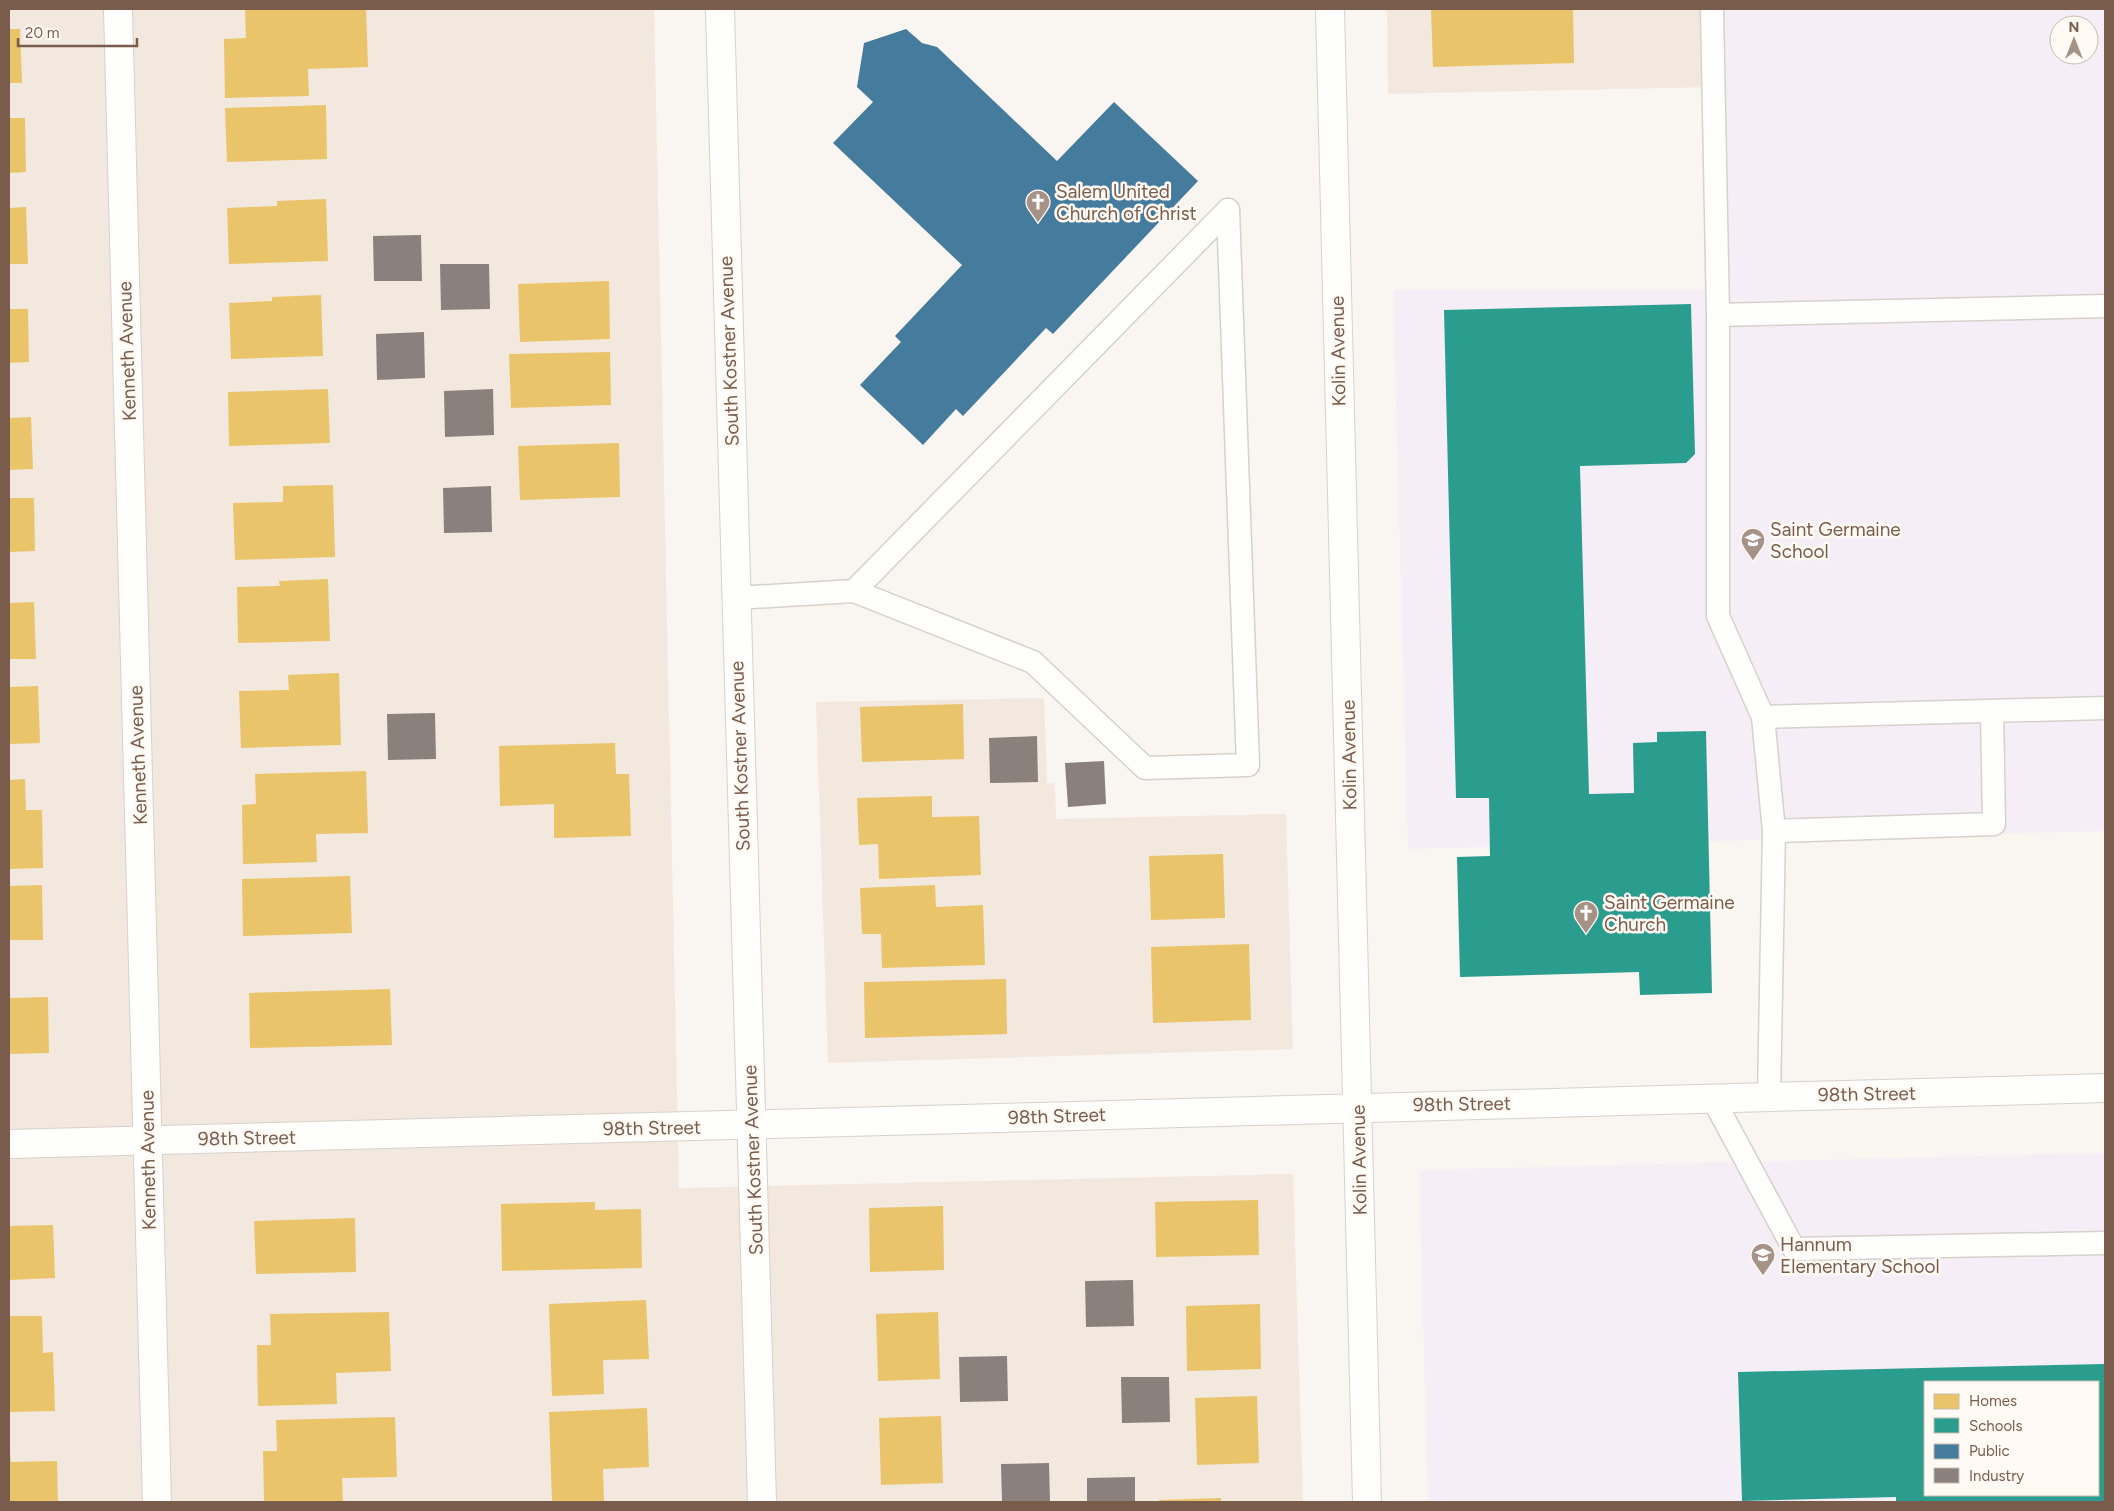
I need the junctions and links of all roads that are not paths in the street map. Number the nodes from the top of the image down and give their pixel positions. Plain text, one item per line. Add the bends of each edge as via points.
1 (118, 9) edge
2 (720, 9) edge
3 (1330, 9) edge
4 (1712, 9) edge
5 (2105, 306) edge
6 (1718, 315) junction
7 (854, 591) junction
8 (736, 598) junction
9 (2105, 708) edge
10 (1992, 711) junction
11 (1763, 717) junction
12 (1774, 831) junction
13 (2105, 1088) edge
14 (1769, 1096) junction
15 (1712, 1098) junction
16 (1357, 1106) junction
17 (752, 1125) junction
18 (147, 1140) junction
19 (9, 1144) edge
20 (2105, 1243) edge
21 (157, 1502) edge
22 (762, 1502) edge
23 (1368, 1502) edge

1 - 18 street, Kenneth Avenue
2 - 8 street, South Kostner Avenue
3 - 16 street, Kolin Avenue
4 - 6 lane
5 - 6 lane
6 - 11 lane via 1718,616
7 - 7 lane via 1034,662 1145,768 1248,765 1228,210
7 - 8 lane
8 - 17 street, South Kostner Avenue
9 - 10 lane
10 - 11 lane
10 - 12 lane via 1994,824
11 - 12 lane
12 - 14 lane
13 - 14 street, 98th Street
14 - 15 street, 98th Street
15 - 16 street, 98th Street
15 - 20 lane via 1794,1249
16 - 17 street, 98th Street
16 - 23 street, Kolin Avenue
17 - 18 street, 98th Street
17 - 22 street, South Kostner Avenue
18 - 19 street, 98th Street
18 - 21 street, Kenneth Avenue

